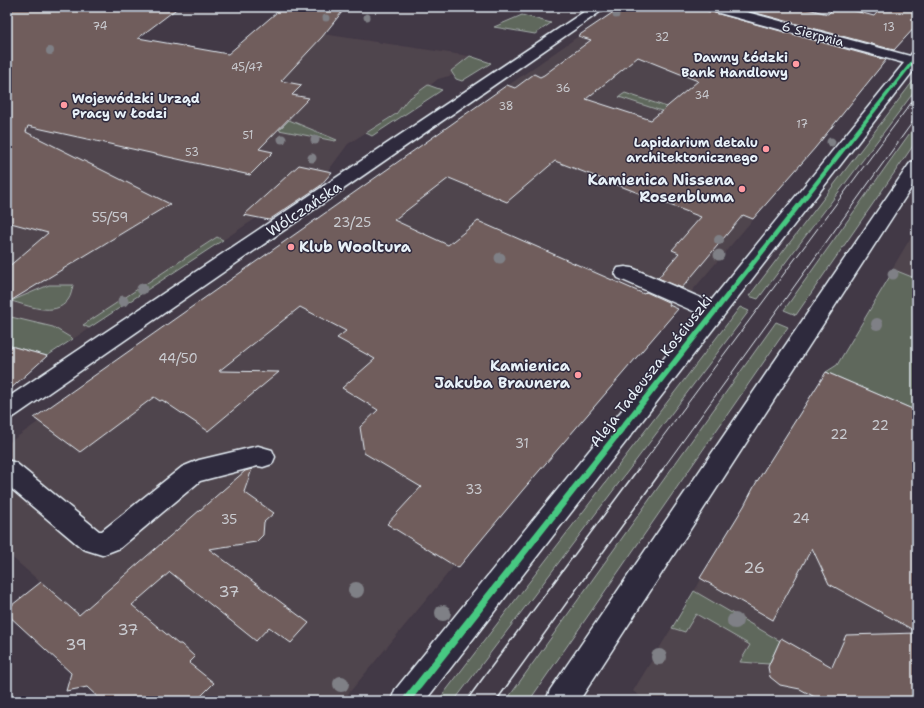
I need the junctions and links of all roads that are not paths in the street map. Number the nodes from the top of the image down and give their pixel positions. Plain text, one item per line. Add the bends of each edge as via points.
1 (600, 7) edge
2 (713, 7) edge
3 (915, 58) edge
4 (917, 166) edge
5 (625, 273) dead end
6 (715, 312) junction
7 (7, 410) edge
8 (263, 457) dead end
9 (7, 470) edge
10 (406, 701) edge
11 (561, 701) edge

1 - 7 street, Wólczańska
2 - 3 street, 6 Sierpnia
3 - 6 street, Aleja Tadeusza Kościuszki
4 - 11 street
5 - 6 street
6 - 10 street, Aleja Tadeusza Kościuszki
8 - 9 street via 258,456 190,474 111,540 102,543 92,541

